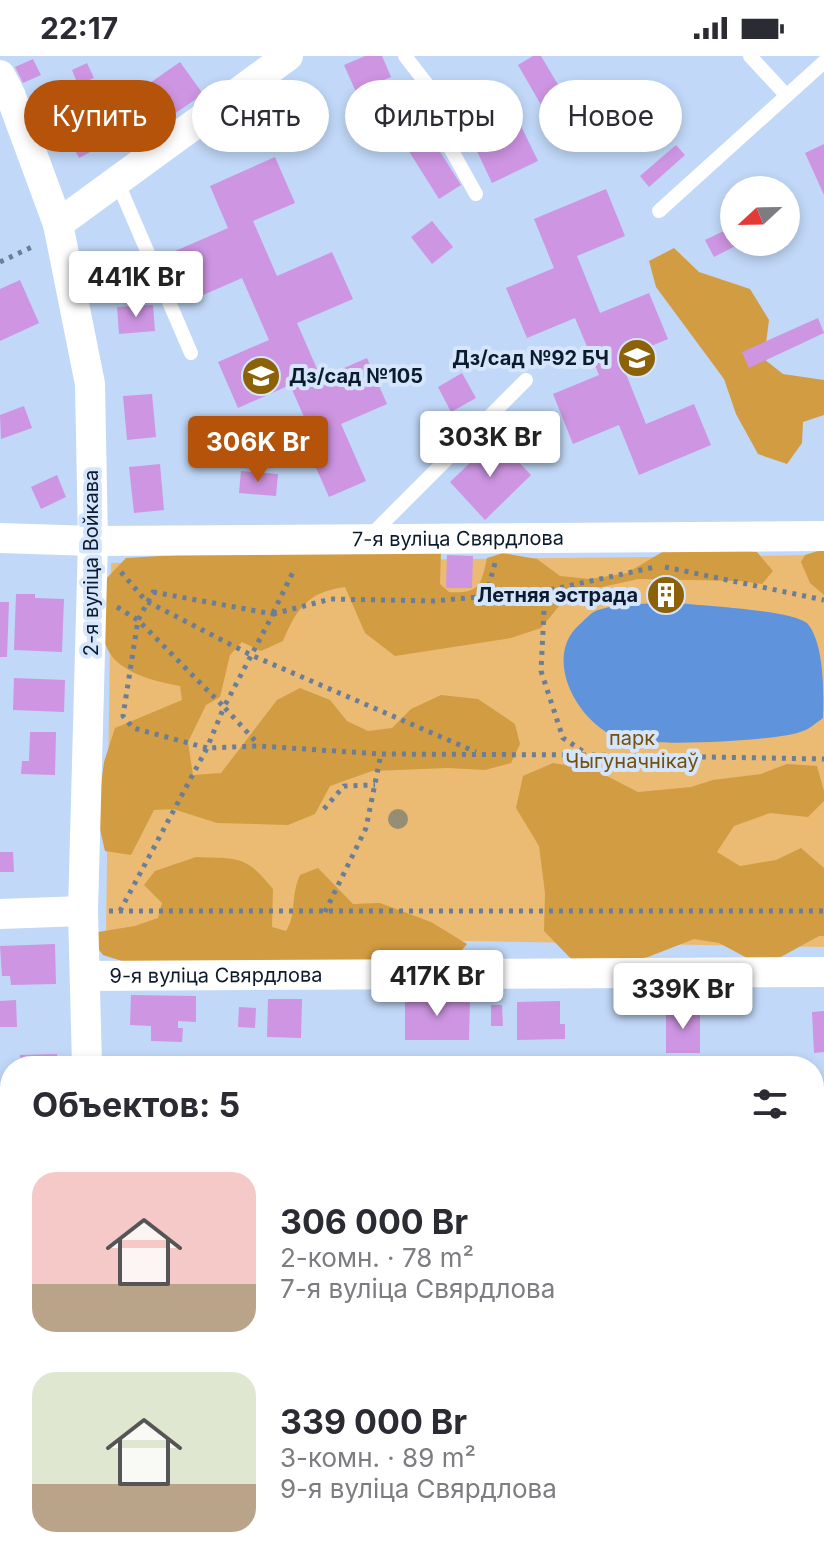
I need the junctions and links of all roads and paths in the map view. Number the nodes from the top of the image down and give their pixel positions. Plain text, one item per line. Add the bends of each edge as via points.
1 (288, 56) edge
2 (405, 56) edge
3 (750, 56) edge
4 (824, 62) edge
5 (0, 75) edge
6 (786, 95) junction
7 (117, 181) junction
8 (476, 194) dead end
9 (659, 211) dead end
10 (59, 229) junction
11 (0, 262) edge
12 (191, 353) dead end
13 (526, 380) dead end
14 (824, 536) edge
15 (0, 538) edge
16 (308, 539) junction
17 (365, 540) junction
18 (93, 541) junction
19 (545, 591) junction
20 (824, 600) edge
21 (146, 601) junction
22 (273, 614) junction
23 (138, 620) junction
24 (251, 655) junction
25 (224, 707) junction
26 (259, 746) junction
27 (207, 748) junction
28 (381, 754) junction
29 (481, 754) junction
30 (588, 755) junction
31 (824, 759) edge
32 (375, 785) junction
33 (324, 809) dead end
34 (83, 911) junction
35 (120, 911) junction
36 (824, 911) edge
37 (325, 912) junction
38 (0, 914) edge
39 (824, 972) edge
40 (86, 976) junction
41 (87, 1056) edge

1 - 7 street
2 - 8 lane via 429,87 434,119
3 - 6 lane
4 - 6 lane
5 - 10 street, 2-я вуліца Войкава
6 - 9 lane
7 - 10 street
7 - 12 lane
10 - 11 path
10 - 18 street, 2-я вуліца Войкава via 90,384
13 - 17 lane
14 - 17 street, 7-я вуліца Свярдлова
15 - 18 street, 7-я вуліца Свярдлова
16 - 17 street, 7-я вуліца Свярдлова
16 - 18 street, 7-я вуліца Свярдлова
16 - 22 path
18 - 21 path
18 - 34 street, 2-я вуліца Войкава
19 - 20 path via 661,566
19 - 22 path via 434,601 331,599
19 - 30 path via 541,671 563,738
21 - 22 path via 153,592
21 - 23 path
21 - 24 path
22 - 24 path
23 - 25 path
23 - 27 path via 123,716 133,728
24 - 25 path
24 - 29 path
25 - 26 path
25 - 27 path
26 - 27 path
26 - 28 path
27 - 35 path
28 - 29 path
28 - 32 path
29 - 30 path
30 - 31 path
32 - 33 path via 344,786
32 - 37 path via 366,828
34 - 35 path
34 - 38 street
34 - 40 street, 2-я вуліца Войкава
35 - 37 path
36 - 37 path
39 - 40 street, 9-я вуліца Свярдлова
40 - 41 street, 2-я вуліца Войкава

